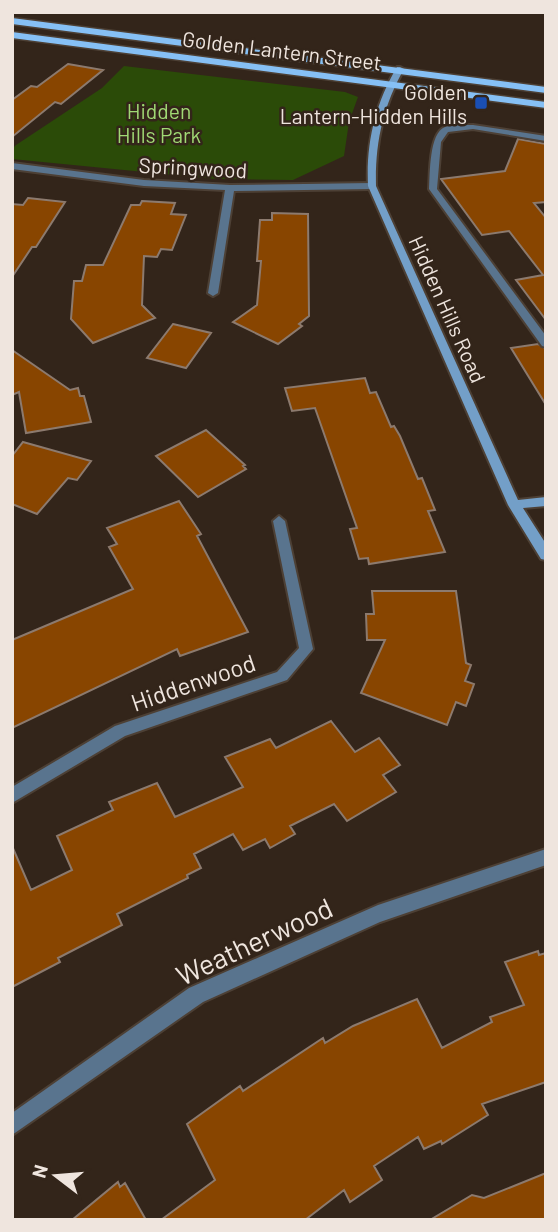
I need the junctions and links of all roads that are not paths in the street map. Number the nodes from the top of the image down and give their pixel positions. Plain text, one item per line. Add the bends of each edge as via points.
1 (12, 21) edge
2 (12, 35) edge
3 (400, 69) junction
4 (391, 83) junction
5 (546, 90) edge
6 (546, 105) edge
7 (546, 139) edge
8 (12, 166) edge
9 (372, 186) junction
10 (230, 188) junction
11 (213, 293) dead end
12 (546, 344) edge
13 (546, 501) edge
14 (514, 505) junction
15 (279, 520) dead end
16 (546, 555) edge
17 (12, 796) edge
18 (546, 857) edge
19 (12, 1125) edge

1 - 3 main road, Golden Lantern Street
2 - 4 main road, Golden Lantern Street
3 - 4 street, Hidden Hills Road
3 - 5 main road, Golden Lantern Street
4 - 6 main road, Golden Lantern Street
4 - 9 street, Hidden Hills Road via 374,134
7 - 12 street via 473,127 445,130 437,142 433,189
8 - 10 street, Springwood via 144,183
9 - 10 street, Springwood
9 - 14 street, Hidden Hills Road
10 - 11 street
13 - 14 street
14 - 16 street, Hidden Hills Road
15 - 17 street, Hiddenwood via 306,649 282,676 120,731
18 - 19 street, Weatherwood via 378,914 196,995

